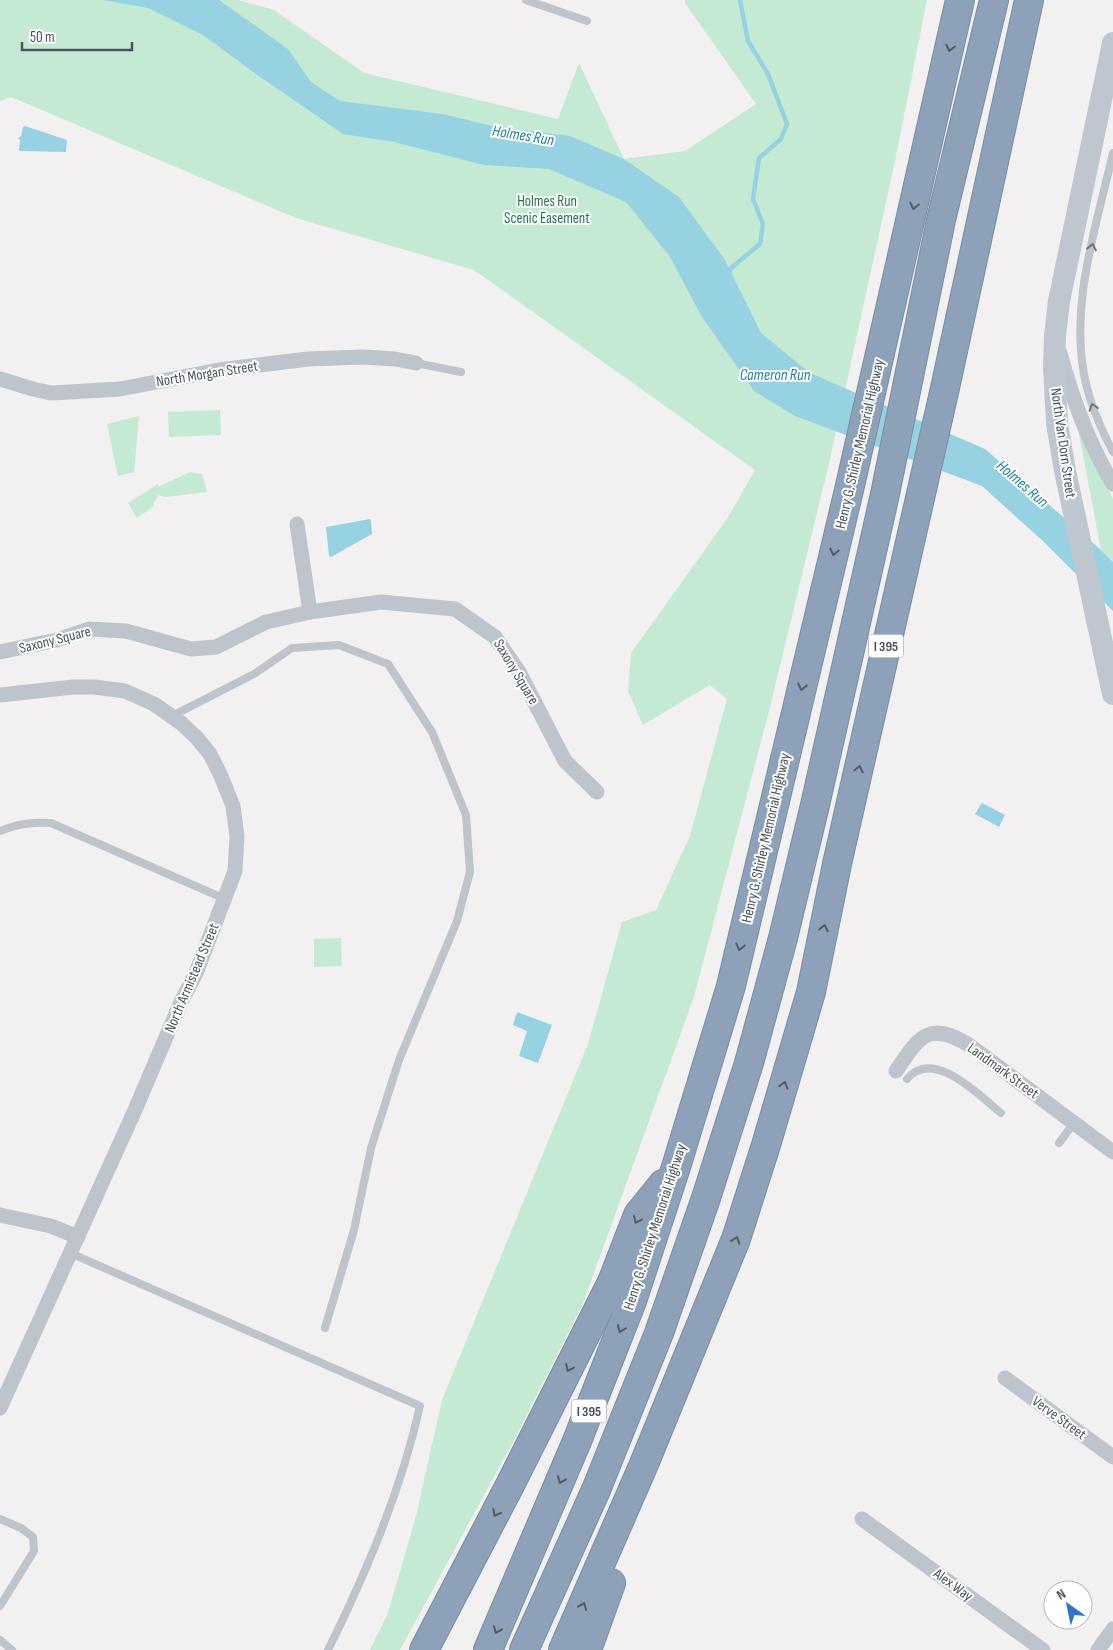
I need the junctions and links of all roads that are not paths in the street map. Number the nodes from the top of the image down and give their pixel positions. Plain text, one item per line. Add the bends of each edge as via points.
1 (526, 0) edge
2 (960, 0) edge
3 (994, 0) edge
4 (1029, 0) edge
5 (587, 22) dead end
6 (1113, 43) edge
7 (1113, 153) edge
8 (1055, 336) junction
9 (416, 363) joint
10 (461, 372) dead end
11 (0, 379) edge
12 (1113, 452) edge
13 (1113, 484) edge
14 (297, 524) dead end
15 (310, 612) junction
16 (0, 652) edge
17 (1113, 694) edge
18 (0, 695) edge
19 (172, 716) junction
20 (597, 792) dead end
21 (0, 831) edge
22 (225, 899) junction
23 (902, 1075) joint
24 (1001, 1113) dead end
25 (1074, 1123) junction
26 (1059, 1143) dead end
27 (1113, 1152) edge
28 (676, 1167) junction
29 (0, 1215) edge
30 (78, 1237) junction
31 (70, 1253) junction
32 (718, 1285) junction
33 (325, 1328) dead end
34 (1005, 1378) dead end
35 (0, 1408) edge
36 (1113, 1457) edge
37 (0, 1518) edge
38 (862, 1520) dead end
39 (0, 1606) edge
40 (1113, 1629) edge
41 (0, 1640) edge
42 (12, 1650) edge
43 (328, 1650) edge
44 (424, 1650) edge
45 (488, 1650) edge
46 (524, 1650) edge
47 (563, 1650) edge
48 (587, 1650) edge
49 (1043, 1650) edge
50 (1098, 1650) edge

1 - 5 lane
2 -> 28 highway, Henry G. Shirley Memorial Highway / I 395 via 847,500 733,977
3 - 46 highway via 941,220 815,805 749,1063 659,1333 596,1490
32 -> 4 highway, I 395 via 766,1145 811,992
6 - 8 main road, North Van Dorn Street via 1064,274
12 -> 7 lane via 1098,423 1087,388 1080,333 1081,301
8 - 13 street via 1082,418
8 - 17 main road, North Van Dorn Street via 1057,423
9 - 10 lane
9 - 11 street, North Morgan Street via 364,357 308,359 219,370 120,389 70,392 32,389
14 - 15 street
15 - 16 street, Saxony Square via 266,622 216,646 191,649 126,631 88,629 57,640
15 - 20 street, Saxony Square via 381,602 455,609 495,637 519,672 565,761
18 - 19 street, North Armistead Street via 94,687 125,691
19 - 22 street, North Armistead Street via 210,754 233,806 237,837 235,871
19 - 33 lane via 254,674 292,648 339,645 388,664 432,732 466,815 470,872 456,921 399,1060 371,1148 354,1230
21 - 22 lane via 26,823 51,823
22 - 30 street, North Armistead Street via 196,973
23 - 24 lane via 933,1068 947,1072
23 - 25 street, Landmark Street via 915,1042 934,1032 953,1036
25 - 26 lane
25 - 27 street, Landmark Street
28 -> 44 highway via 638,1215 600,1307
28 -> 45 highway, Henry G. Shirley Memorial Highway / I 395 via 632,1301
29 - 30 street via 51,1226
30 - 31 street, North Armistead Street
31 - 35 street, North Armistead Street
31 - 43 lane via 420,1406 380,1536
47 -> 32 highway, I 395
32 - 48 highway
34 - 36 street, Verve Street
37 - 39 lane via 33,1537 34,1551
38 - 49 street, Alex Way
40 - 50 street
41 - 42 lane

